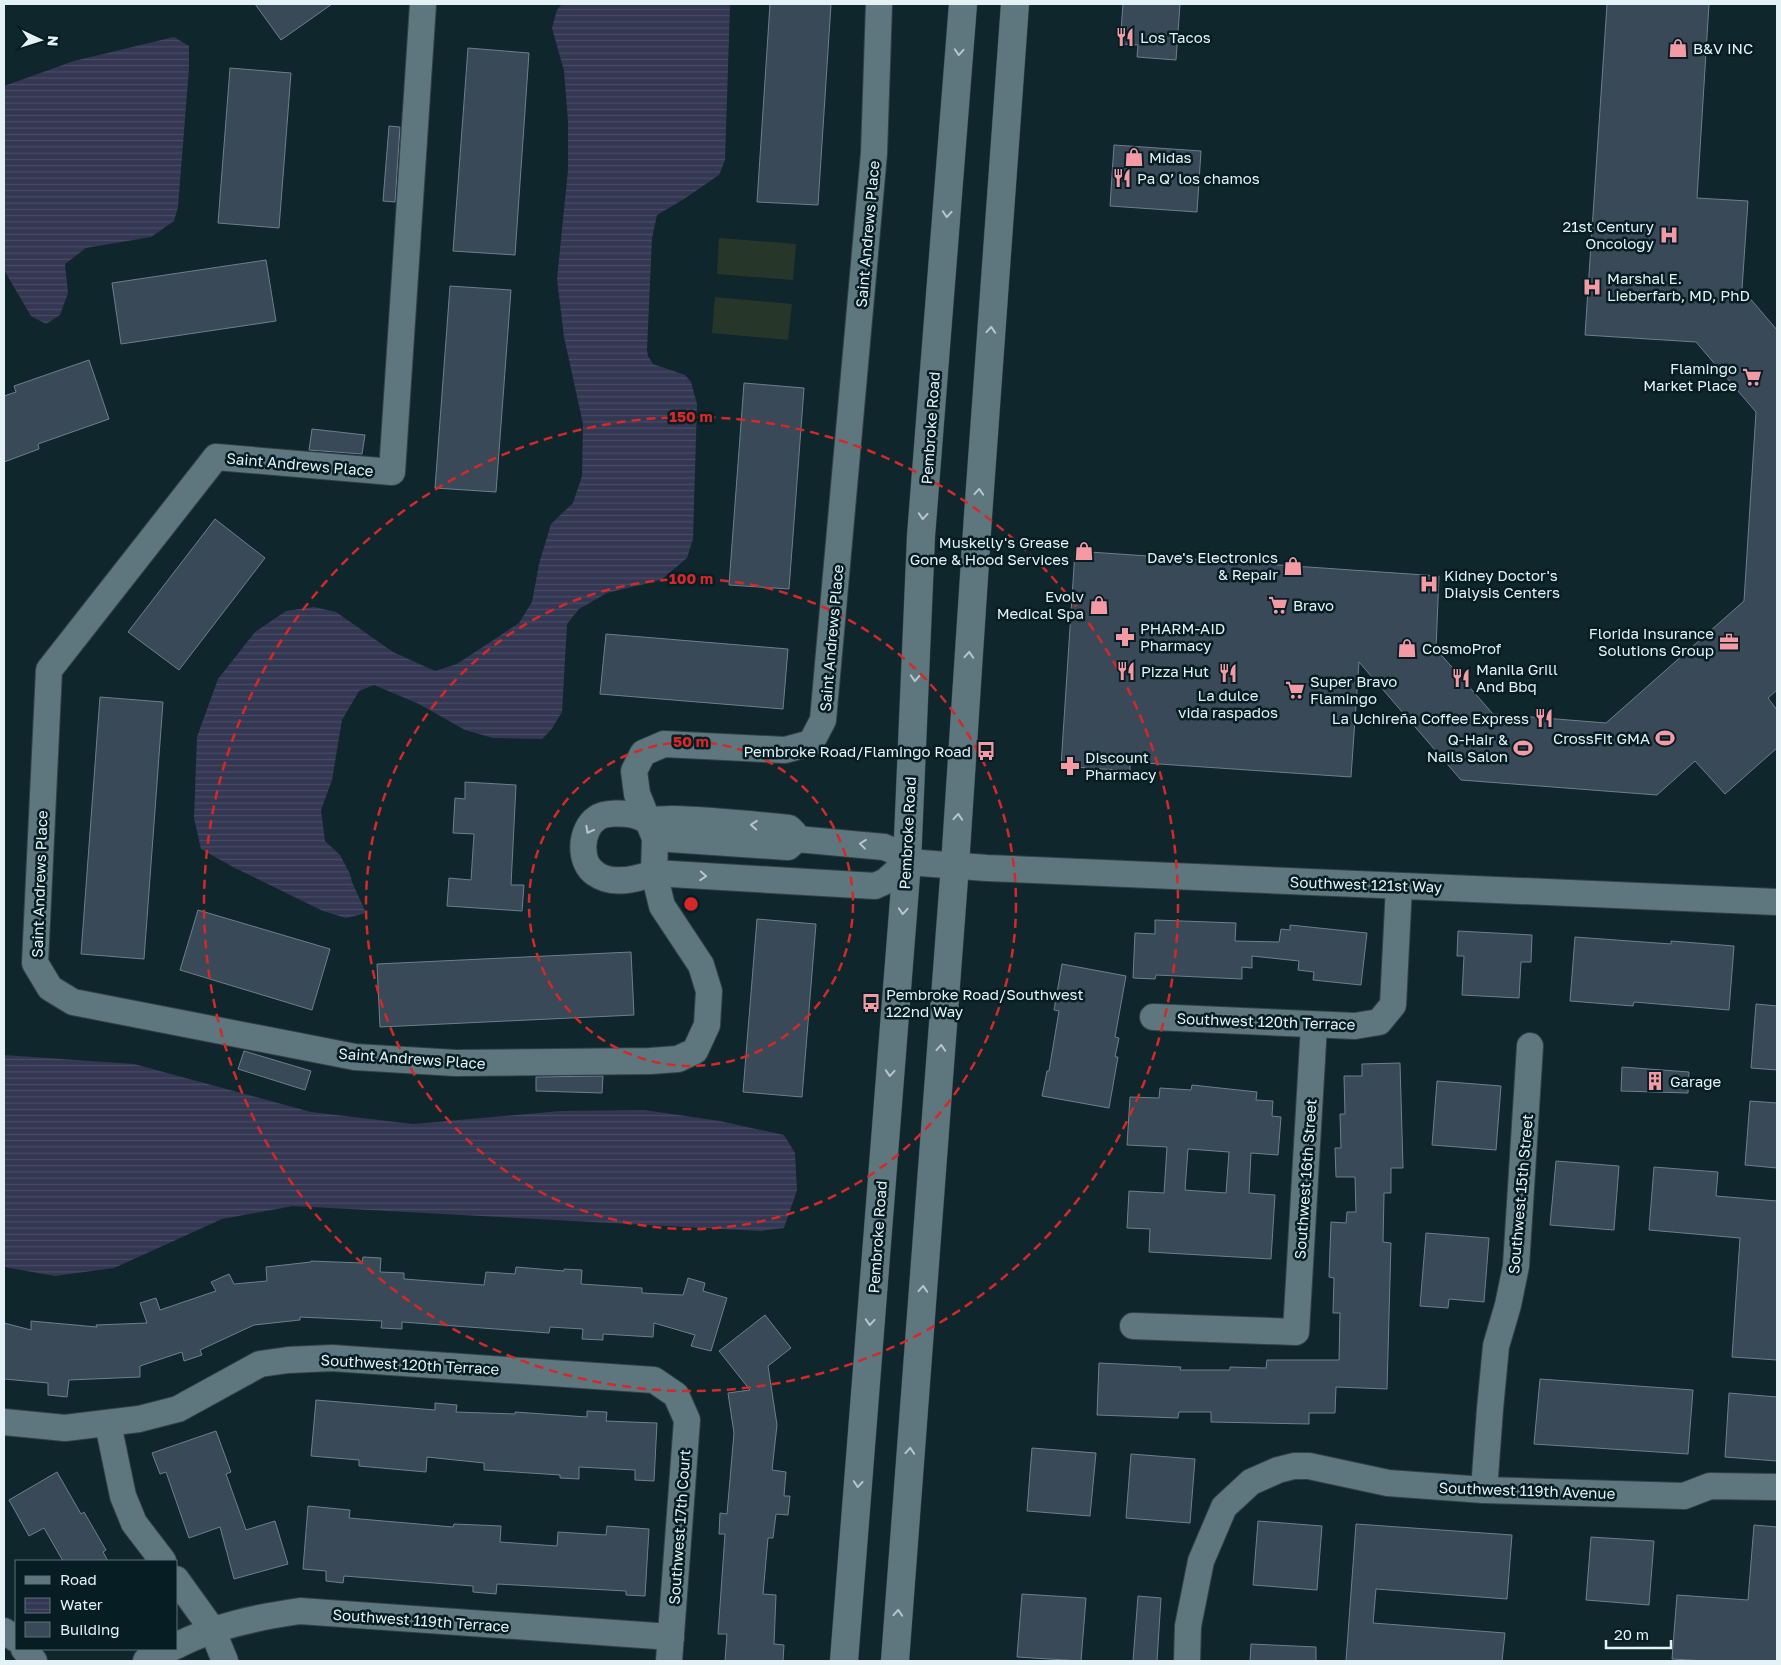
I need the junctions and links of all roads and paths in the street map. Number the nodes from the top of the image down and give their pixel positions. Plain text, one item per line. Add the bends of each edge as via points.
1 (423, 4) edge
2 (879, 4) edge
3 (963, 4) edge
4 (1015, 4) edge
5 (651, 829) junction
6 (906, 862) junction
7 (955, 865) junction
8 (654, 873) junction
9 (1399, 886) junction
10 (1777, 902) edge
11 (1153, 1017) dead end
12 (1314, 1025) junction
13 (1530, 1046) dead end
14 (1133, 1326) dead end
15 (676, 1395) joint
16 (4, 1422) edge
17 (108, 1424) junction
18 (1777, 1486) edge
19 (1484, 1490) junction
20 (162, 1560) edge
21 (178, 1582) edge
22 (212, 1629) junction
23 (4, 1631) edge
24 (15, 1638) edge
25 (178, 1645) edge
26 (670, 1649) edge
27 (25, 1650) edge
28 (168, 1650) edge
29 (34, 1661) edge
30 (146, 1661) edge
31 (225, 1661) edge
32 (844, 1661) edge
33 (894, 1661) edge
34 (1187, 1661) edge

1 - 8 street, Saint Andrews Place via 392,472 216,457 48,670 34,963 50,988 72,1002 355,1057 456,1063 678,1060 695,1051 707,1025 709,991 701,965 662,906
2 - 5 street, Saint Andrews Place via 874,153 824,720 811,743 785,750 664,744 643,753 634,771 637,794
3 -> 6 main road, Pembroke Road via 921,536
7 -> 4 main road
6 -> 5 street via 884,847 797,839 788,847
5 - 8 street, Saint Andrews Place
5 -> 8 street via 634,815 606,815 597,818 586,829 583,845 586,863 595,874 623,880
6 - 7 street, Southwest 121st Way
8 -> 6 street via 872,886 886,882
6 -> 32 main road, Pembroke Road
7 - 9 street, Southwest 121st Way
33 -> 7 main road
9 - 10 street, Southwest 121st Way
9 - 12 street, Southwest 120th Terrace via 1393,1005 1379,1022 1356,1026
11 - 12 street, Southwest 120th Terrace
12 - 14 street, Southwest 16th Street via 1296,1332
13 - 19 street, Southwest 15th Street via 1516,1266 1496,1346
15 - 17 street, Southwest 120th Terrace via 654,1380 332,1358 288,1360 260,1364 178,1409
15 - 26 street, Southwest 17th Court via 686,1420
16 - 17 street, Southwest 120th Terrace via 65,1428
17 - 20 street via 123,1496 134,1523
18 - 19 street, Southwest 119th Avenue via 1710,1486 1684,1496
19 - 34 street, Southwest 119th Avenue via 1388,1483 1308,1466 1278,1470 1251,1482 1224,1507 1201,1561 1188,1626
21 - 22 street
22 - 25 street, Southwest 119th Terrace
22 - 26 street, Southwest 119th Terrace via 300,1612
22 - 31 street
23 - 24 street
27 - 29 street
28 - 30 street

